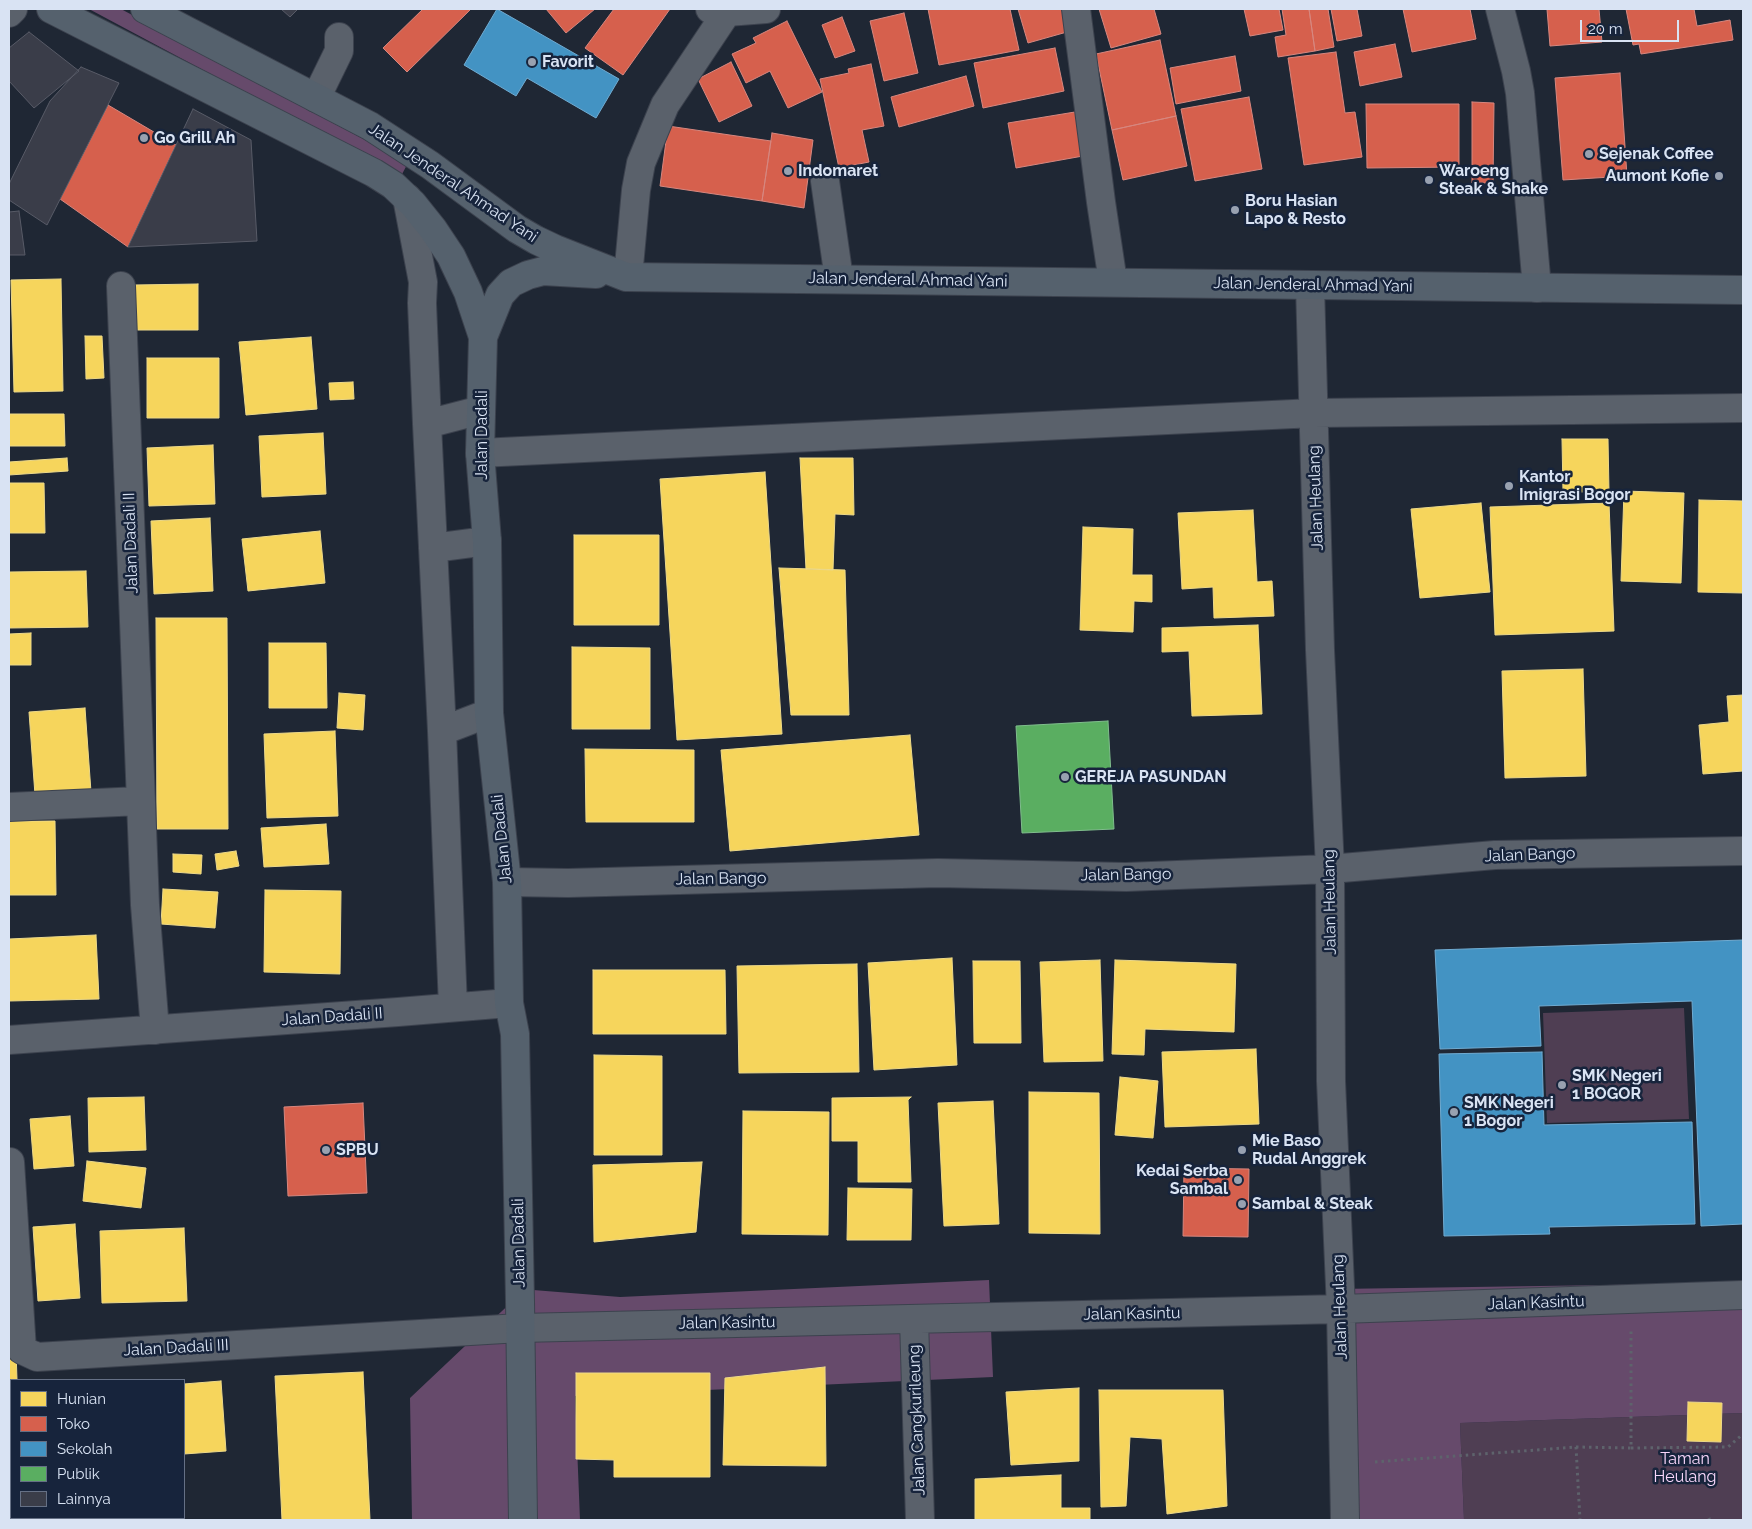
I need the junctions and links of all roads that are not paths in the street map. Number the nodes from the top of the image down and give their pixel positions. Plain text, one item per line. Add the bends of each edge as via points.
1 (14, 9) edge
2 (51, 9) edge
3 (144, 9) edge
4 (766, 9) edge
5 (1076, 9) edge
6 (1500, 9) edge
7 (718, 10) edge
8 (9, 13) edge
9 (339, 36) dead end
10 (316, 98) junction
11 (825, 181) dead end
12 (400, 192) junction
13 (627, 277) junction
14 (839, 279) junction
15 (1113, 282) junction
16 (1310, 285) junction
17 (121, 286) dead end
18 (1537, 288) junction
19 (1743, 290) edge
20 (483, 337) junction
21 (1743, 408) edge
22 (481, 410) junction
23 (1314, 413) junction
24 (427, 424) junction
25 (480, 453) junction
26 (487, 541) junction
27 (433, 548) junction
28 (489, 714) junction
29 (442, 731) junction
30 (140, 802) junction
31 (9, 807) edge
32 (1743, 851) edge
33 (1330, 869) junction
34 (507, 882) junction
35 (509, 1002) junction
36 (453, 1007) junction
37 (155, 1030) junction
38 (9, 1040) edge
39 (10, 1162) edge
40 (1743, 1295) edge
41 (1341, 1309) junction
42 (914, 1319) junction
43 (520, 1328) junction
44 (523, 1520) edge
45 (920, 1520) edge
46 (1345, 1520) edge

1 - 8 street
2 - 12 main road via 374,172
3 - 10 main road, Jalan Jenderal Ahmad Yani
4 - 7 street
5 - 15 street
6 - 18 street via 1520,93
7 - 13 street via 664,105 641,163
9 - 10 street via 339,51
10 - 13 main road, Jalan Jenderal Ahmad Yani via 405,148 517,229 555,249
11 - 14 street
12 - 20 main road, Jalan Dadali via 433,229 450,256 468,292
12 - 24 street via 423,282
13 - 14 main road, Jalan Jenderal Ahmad Yani
13 - 20 main road via 543,271 528,275 512,283 500,296
14 - 15 main road, Jalan Jenderal Ahmad Yani
15 - 16 main road, Jalan Jenderal Ahmad Yani
16 - 18 main road, Jalan Jenderal Ahmad Yani
16 - 23 street, Jalan Heulang
17 - 30 street, Jalan Dadali II
18 - 19 main road, Jalan Jenderal Ahmad Yani
20 - 22 main road, Jalan Dadali
21 - 23 street
22 - 24 street
22 - 25 main road, Jalan Dadali
23 - 25 street
23 - 33 street, Jalan Heulang
24 - 27 street
25 - 26 main road, Jalan Dadali
26 - 27 street
26 - 28 main road, Jalan Dadali
27 - 29 street
28 - 29 street
28 - 34 main road, Jalan Dadali
29 - 36 street
30 - 31 street
30 - 37 street, Jalan Dadali II
32 - 33 street, Jalan Bango via 1495,855
33 - 34 street, Jalan Bango via 1126,876 938,873
33 - 41 street, Jalan Heulang via 1331,1081
34 - 35 main road, Jalan Dadali
35 - 36 street, Jalan Dadali II
35 - 43 main road, Jalan Dadali via 515,1034
36 - 37 street, Jalan Dadali II
37 - 38 street, Jalan Dadali II
39 - 43 street, Jalan Dadali III via 22,1350 37,1357
40 - 41 street, Jalan Kasintu
41 - 42 street, Jalan Kasintu
41 - 46 street, Jalan Heulang
42 - 43 street, Jalan Kasintu
42 - 45 street, Jalan Cangkurileung
43 - 44 main road, Jalan Dadali

